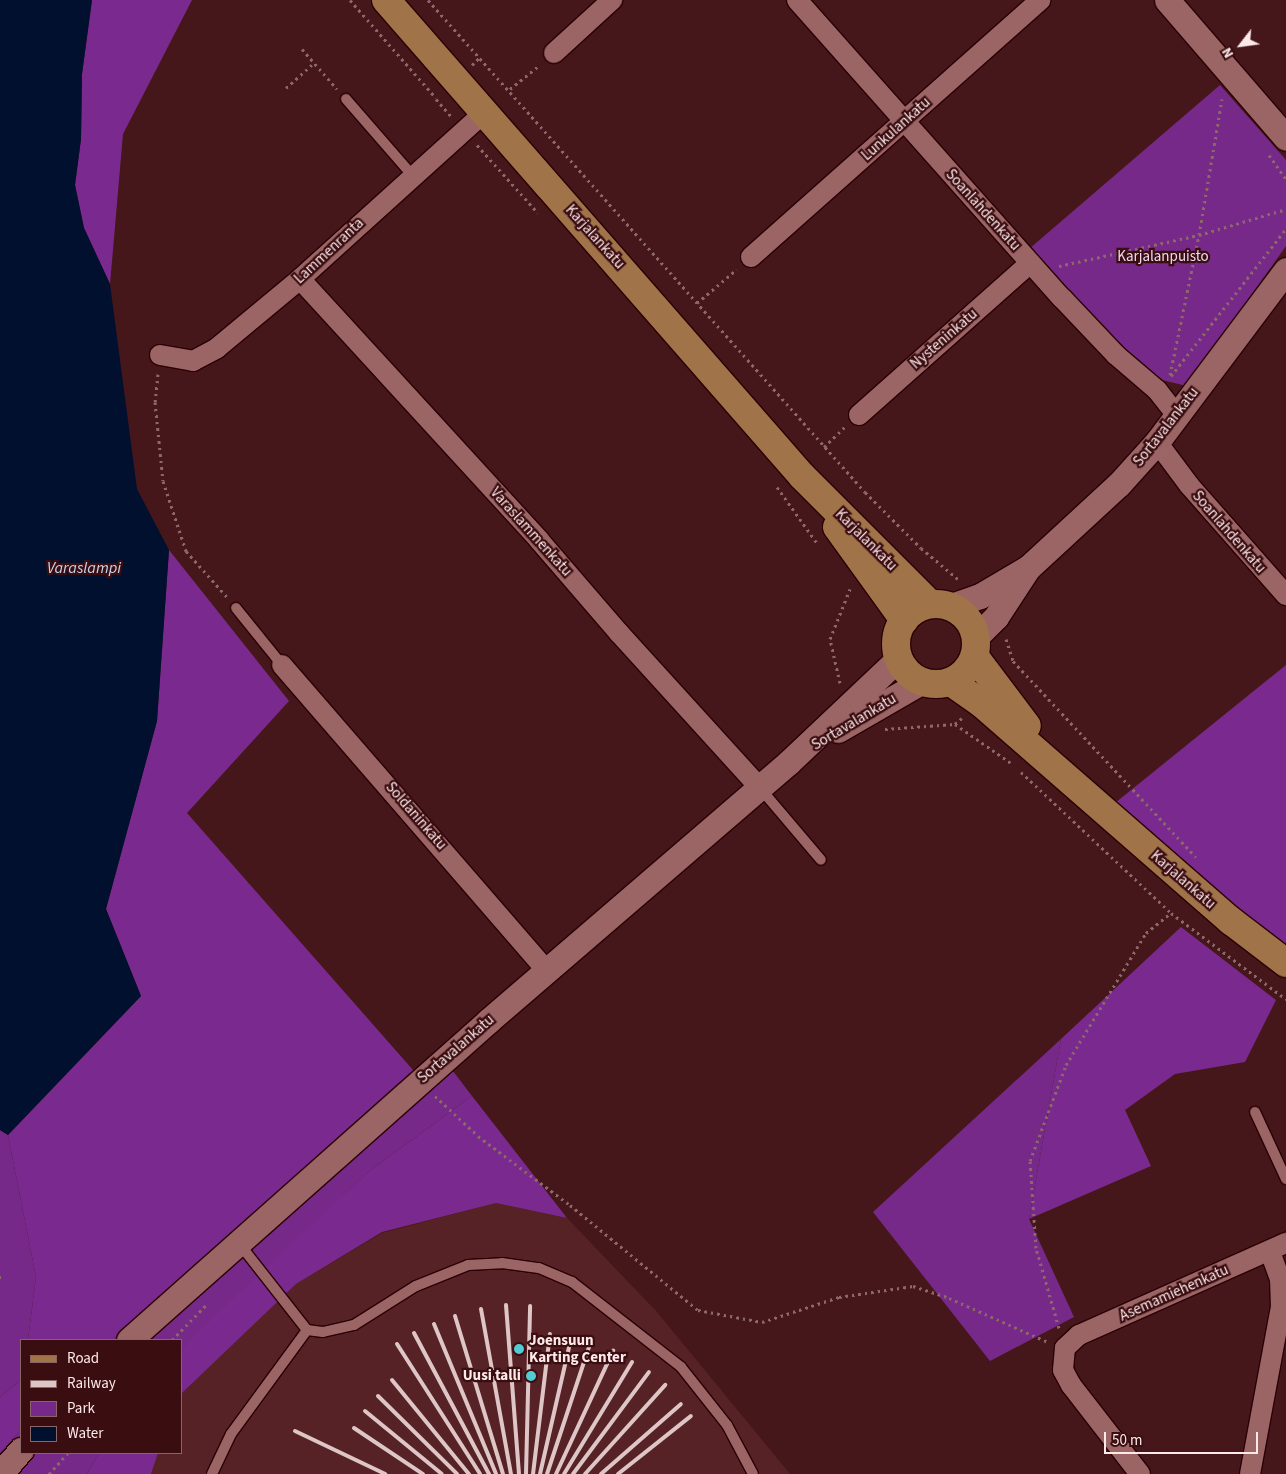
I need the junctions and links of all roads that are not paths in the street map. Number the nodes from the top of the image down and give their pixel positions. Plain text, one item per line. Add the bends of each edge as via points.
1 (386, 0) edge
2 (612, 0) edge
3 (797, 0) edge
4 (1040, 0) edge
5 (1166, 0) edge
6 (554, 53) road end
7 (346, 99) road end
8 (485, 112) junction
9 (904, 124) junction
10 (1286, 138) edge
11 (412, 175) junction
12 (751, 257) road end
13 (1030, 263) junction
14 (1286, 270) edge
15 (300, 279) junction
16 (160, 354) road end
17 (1176, 414) junction
18 (859, 415) road end
19 (1157, 442) junction
20 (802, 476) junction
21 (1029, 567) junction
22 (1286, 595) edge
23 (941, 605) junction
24 (236, 608) road end
25 (904, 620) junction
26 (975, 647) junction
27 (898, 659) junction
28 (282, 664) joint
29 (921, 682) junction
30 (951, 682) junction
31 (854, 711) junction
32 (759, 787) junction
33 (1082, 793) junction
34 (821, 860) dead end
35 (1286, 963) edge
36 (547, 971) junction
37 (1255, 1112) dead end
38 (1286, 1179) edge
39 (238, 1242) junction
40 (1278, 1247) edge
41 (307, 1330) junction
42 (131, 1339) edge
43 (20, 1451) edge
44 (0, 1474) edge
45 (212, 1474) edge
46 (753, 1474) edge
47 (1140, 1474) edge
48 (1250, 1474) edge

1 - 8 main road, Karjalankatu
2 - 6 street
3 - 9 street, Soanlahdenkatu
4 - 9 street, Lunkulankatu
5 - 10 street
7 - 11 lane
8 - 11 street, Lammenranta
8 - 20 main road, Karjalankatu
9 - 12 street, Lunkulankatu
9 - 13 street, Soanlahdenkatu
11 - 15 street, Lammenranta
13 - 17 street, Soanlahdenkatu via 1116,355 1164,384
13 - 18 street, Nysteninkatu
14 - 17 street, Sortavalankatu
15 - 16 street, Lammenranta via 205,356 193,361
15 - 32 street, Varaslammenkatu
17 - 19 street, Sortavalankatu
19 - 21 street, Sortavalankatu via 1119,484
19 - 22 street, Soanlahdenkatu via 1189,485
20 - 23 main road, Karjalankatu
20 - 25 main road, Karjalankatu
21 - 23 street, Sortavalankatu via 980,596
21 - 26 street, Sortavalankatu
23 - 25 main road via 915,610
23 - 26 main road via 968,619
24 - 28 lane
25 - 27 main road via 897,639
26 - 30 main road via 961,676
26 - 33 main road, Karjalankatu via 997,689
27 - 29 main road
27 - 31 street, Sortavalankatu
28 - 36 street, Soldaninkatu
29 - 30 main road via 936,685
29 - 31 street, Sortavalankatu
30 - 33 main road, Karjalankatu via 981,703
31 - 32 street, Sortavalankatu
32 - 34 lane
32 - 36 street, Sortavalankatu
33 - 35 main road, Karjalankatu via 1231,922
36 - 39 street, Sortavalankatu
37 - 38 lane
39 - 41 lane
39 - 42 street, Sortavalankatu
40 - 47 street, Asemamiehenkatu via 1079,1335 1065,1348 1063,1370 1071,1385
40 - 48 street via 1281,1307
41 - 45 lane via 231,1434
41 - 46 lane via 323,1332 354,1325 416,1286 468,1265 502,1263 539,1268 572,1282 681,1367 727,1425
43 - 44 street

